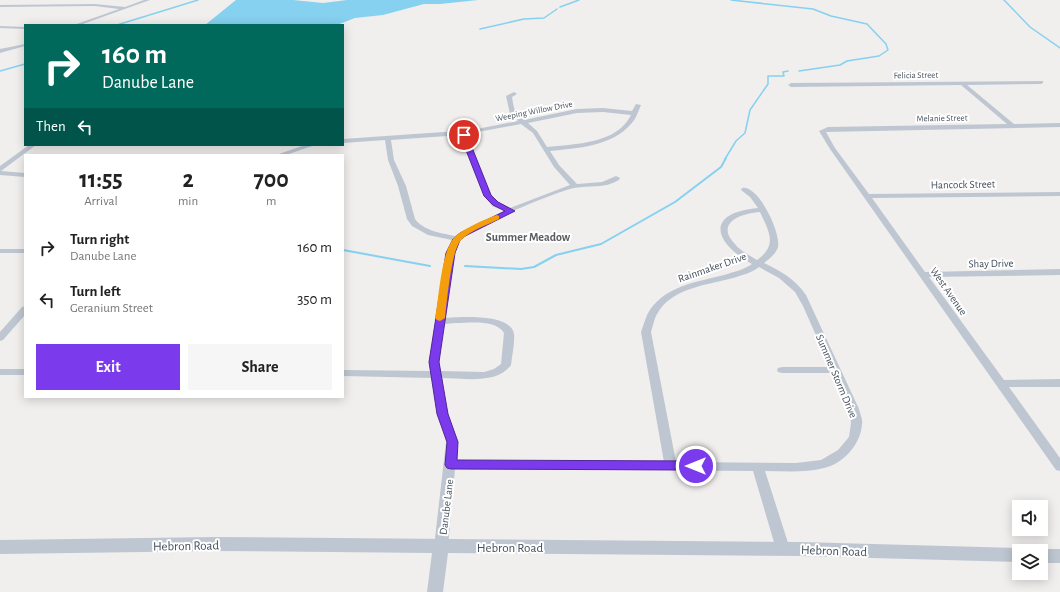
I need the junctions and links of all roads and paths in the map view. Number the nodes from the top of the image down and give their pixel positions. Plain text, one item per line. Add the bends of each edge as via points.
1 (148, 0) edge
2 (0, 6) edge
3 (126, 8) junction
4 (79, 24) edge
5 (0, 27) edge
6 (24, 28) edge
7 (24, 45) edge
8 (0, 52) edge
9 (1041, 82) dead end
10 (962, 83) junction
11 (791, 86) dead end
12 (514, 94) dead end
13 (638, 105) dead end
14 (634, 113) junction
15 (523, 122) junction
16 (1060, 125) edge
17 (1013, 126) junction
18 (824, 129) joint
19 (463, 133) junction
20 (388, 139) junction
21 (344, 141) edge
22 (32, 146) edge
23 (309, 146) edge
24 (545, 149) junction
25 (284, 154) edge
26 (0, 169) edge
27 (0, 173) edge
28 (24, 175) edge
29 (616, 178) dead end
30 (575, 186) junction
31 (745, 190) dead end
32 (1060, 194) edge
33 (867, 196) junction
34 (763, 210) junction
35 (511, 211) junction
36 (457, 239) junction
37 (0, 251) edge
38 (24, 251) edge
39 (758, 263) junction
40 (1060, 272) edge
41 (923, 275) junction
42 (24, 310) edge
43 (440, 321) junction
44 (0, 338) edge
45 (782, 370) dead end
46 (836, 370) junction
47 (0, 372) edge
48 (24, 372) edge
49 (344, 373) edge
50 (435, 374) junction
51 (1060, 383) edge
52 (1001, 384) junction
53 (451, 465) junction
54 (671, 466) junction
55 (757, 466) junction
56 (1060, 466) edge
57 (0, 547) edge
58 (441, 547) junction
59 (783, 549) junction
60 (1012, 555) edge
61 (1048, 556) edge
62 (1060, 556) edge
63 (435, 592) edge

1 - 3 street
2 - 3 street via 90,4
3 - 4 street
5 - 6 street
7 - 8 street
9 - 10 street, Felicia Street
10 - 11 street, Felicia Street
10 - 17 street
12 - 15 street via 509,96 510,109
13 - 14 street
14 - 15 street, Weeping Willow Drive via 577,111
14 - 24 street via 624,128 600,140
15 - 19 street, Weeping Willow Drive
15 - 24 street via 535,132
16 - 17 street, Melanie Street
17 - 18 street, Melanie Street
18 - 33 street, West Avenue via 824,136
19 - 20 street, Weeping Willow Drive
19 - 35 street via 488,196 496,204
20 - 21 street, Weeping Willow Drive
20 - 36 street via 391,160 402,186 411,220 431,233
22 - 26 street
23 - 25 street
24 - 30 street via 556,166
27 - 28 street
29 - 30 street via 611,182
30 - 35 street via 561,189
31 - 34 street, Rainmaker Drive via 752,193
32 - 33 street, Hancock Street
33 - 41 street, West Avenue
34 - 39 street, Rainmaker Drive via 774,234 774,245 773,250
34 - 39 street, Summer Storm Drive via 743,212 727,222 724,231 737,251
35 - 36 street via 485,222
36 - 43 street, Danube Lane via 450,253
37 - 38 street
39 - 46 street, Summer Storm Drive via 779,274 800,292
39 - 54 street, Rainmaker Drive via 752,268 692,285 668,297 657,306 648,323 646,332
40 - 41 street, Shay Drive
41 - 52 street, West Avenue
42 - 44 street
43 - 50 street, Danube Lane via 434,362
43 - 50 street via 494,321 503,324 509,333 508,361 502,369 491,374
45 - 46 street
46 - 55 street, Summer Storm Drive via 858,423 854,438 842,453 823,464 796,467
47 - 48 street
49 - 50 street
50 - 53 street, Danube Lane via 452,442
51 - 52 street
52 - 56 street, West Avenue
53 - 54 street, Summer Storm Drive
53 - 58 street, Danube Lane
54 - 55 street, Summer Storm Drive
55 - 59 street
57 - 58 street, Hebron Road via 216,544
58 - 59 street, Hebron Road
58 - 63 street, Danube Lane
59 - 60 street, Hebron Road
61 - 62 street

